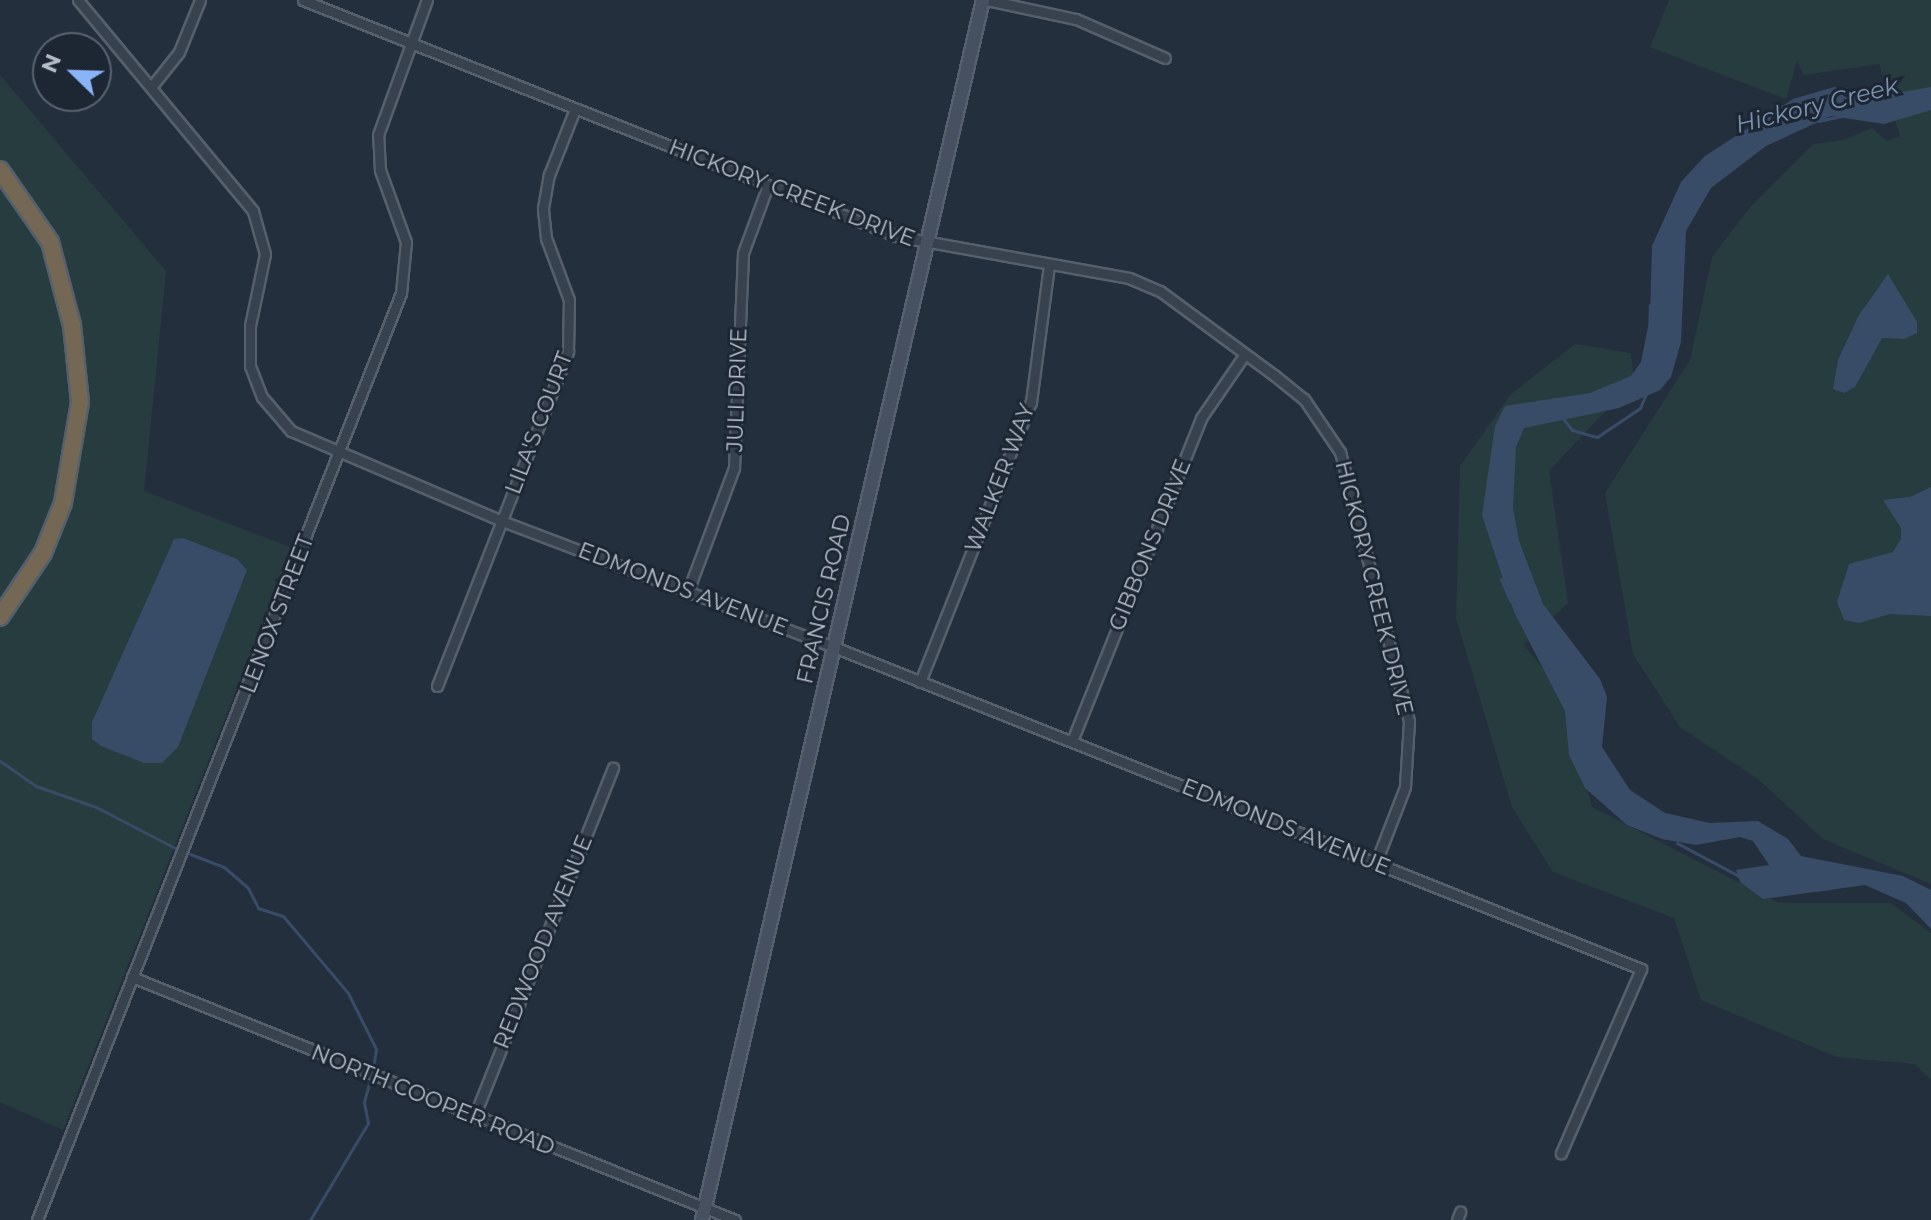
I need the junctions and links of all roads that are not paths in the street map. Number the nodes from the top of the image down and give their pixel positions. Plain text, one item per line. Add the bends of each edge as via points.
1 (78, 0) edge
2 (200, 0) edge
3 (303, 0) edge
4 (427, 0) edge
5 (985, 0) edge
6 (410, 43) junction
7 (1165, 58) dead end
8 (152, 86) junction
9 (575, 109) junction
10 (0, 170) edge
11 (768, 185) junction
12 (926, 243) junction
13 (1049, 266) junction
14 (1243, 357) junction
15 (338, 455) junction
16 (502, 521) junction
17 (688, 591) junction
18 (0, 617) edge
19 (834, 647) junction
20 (920, 682) junction
21 (437, 686) dead end
22 (1072, 741) junction
23 (613, 768) dead end
24 (1376, 862) junction
25 (132, 977) junction
26 (474, 1117) junction
27 (1561, 1153) dead end
28 (703, 1214) edge
29 (37, 1220) edge
30 (735, 1220) edge

1 - 8 street, EDMONDS AVENUE
2 - 8 street via 179,52
3 - 6 street, HICKORY CREEK DRIVE
4 - 6 street, LENOX STREET
5 - 7 street via 1076,19
5 - 12 street, FRANCIS ROAD
6 - 9 street, HICKORY CREEK DRIVE
6 - 15 street, LENOX STREET via 382,112 378,145 383,178 404,231 404,281
8 - 15 street, EDMONDS AVENUE via 244,194 261,231 264,273 249,347 262,397 291,431
9 - 11 street, HICKORY CREEK DRIVE
9 - 16 street, LILA'S COURT via 549,175 543,208 546,238 569,300 568,351
10 - 18 highway via 50,242 72,325 80,402 63,503 43,553
11 - 12 street, HICKORY CREEK DRIVE
11 - 17 street, JULI DRIVE via 743,253 734,468
12 - 13 street, HICKORY CREEK DRIVE
12 - 19 street, FRANCIS ROAD
13 - 14 street, HICKORY CREEK DRIVE via 1102,271 1160,291
13 - 20 street, WALKER WAY via 1031,402
14 - 22 street, GIBBONS DRIVE via 1201,418
14 - 24 street, HICKORY CREEK DRIVE via 1304,399 1340,452 1351,483 1409,721 1405,787
15 - 16 street, EDMONDS AVENUE
15 - 25 street, LENOX STREET
16 - 17 street, EDMONDS AVENUE
16 - 21 street, LILA'S COURT
17 - 19 street, EDMONDS AVENUE
19 - 20 street, EDMONDS AVENUE
19 - 28 street, FRANCIS ROAD
20 - 22 street, EDMONDS AVENUE
22 - 24 street, EDMONDS AVENUE
23 - 26 street, REDWOOD AVENUE
24 - 27 street, EDMONDS AVENUE via 1641,969
25 - 26 street, NORTH COOPER ROAD
25 - 29 street, LENOX STREET
26 - 28 street, NORTH COOPER ROAD
28 - 30 street, NORTH COOPER ROAD

